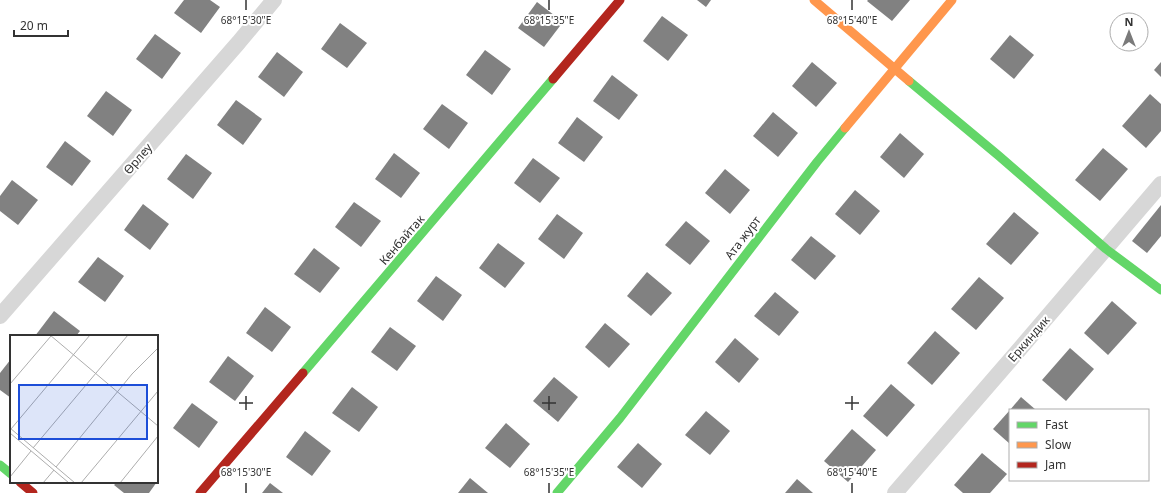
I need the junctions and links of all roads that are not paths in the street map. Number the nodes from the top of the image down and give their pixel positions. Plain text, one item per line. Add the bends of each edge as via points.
1 (274, 0) edge
2 (620, 0) edge
3 (814, 0) edge
4 (952, 0) edge
5 (894, 69) junction
6 (1161, 184) edge
7 (1106, 249) junction
8 (1161, 290) edge
9 (0, 316) edge
10 (0, 465) edge
11 (10, 473) edge
12 (21, 483) edge
13 (33, 493) edge
14 (200, 493) edge
15 (557, 493) edge
16 (895, 493) edge

1 - 9 street, Өрлеу
2 - 14 street, Кенбайтак
3 - 5 street
4 - 5 street, Ата журт
5 - 7 street
5 - 15 street, Ата журт via 817,162 620,418
6 - 7 street, Еркиндик
7 - 8 street
7 - 16 street, Еркиндик
10 - 11 street
12 - 13 street

